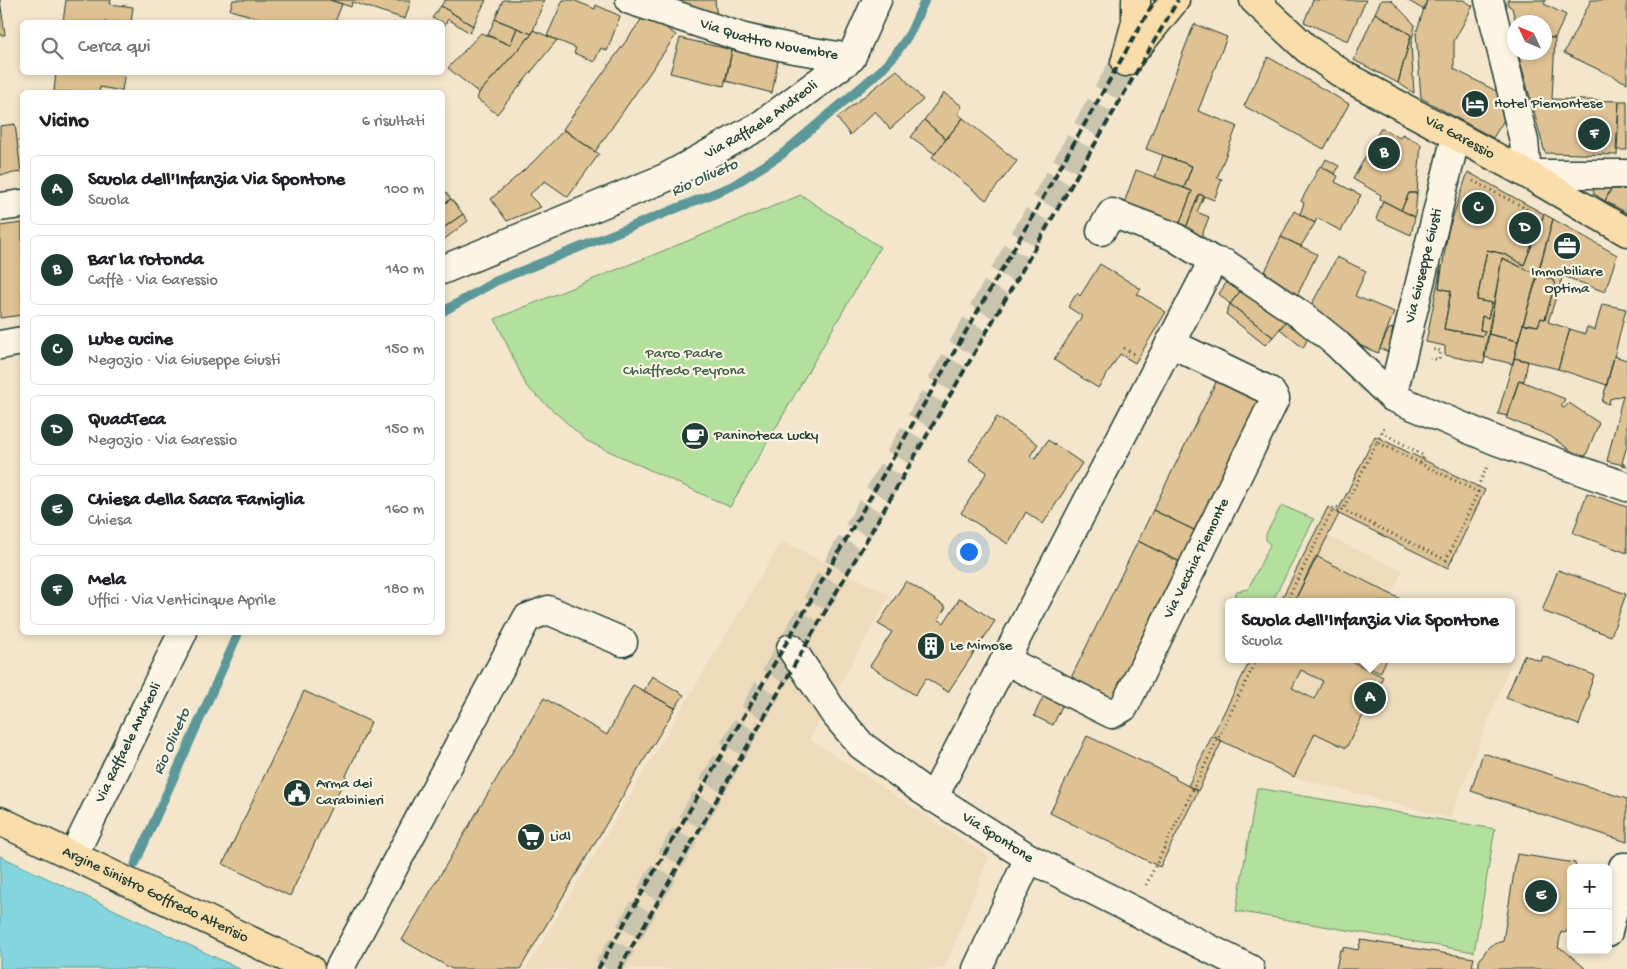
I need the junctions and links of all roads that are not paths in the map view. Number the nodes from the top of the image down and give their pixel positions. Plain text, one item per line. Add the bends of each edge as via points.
1 (630, 0) edge
2 (877, 0) edge
3 (1136, 0) edge
4 (1175, 0) edge
5 (1254, 0) edge
6 (1277, 0) edge
7 (1489, 0) edge
8 (1296, 38) junction
9 (851, 58) junction
10 (1456, 136) junction
11 (1527, 174) junction
12 (1627, 174) edge
13 (20, 204) edge
14 (0, 207) edge
15 (1101, 231) dead end
16 (1627, 232) edge
17 (1212, 261) junction
18 (445, 269) edge
19 (20, 341) edge
20 (1170, 343) junction
21 (0, 345) edge
22 (1392, 397) junction
23 (1627, 487) edge
24 (182, 635) edge
25 (623, 642) dead end
26 (791, 648) dead end
27 (1005, 660) junction
28 (933, 798) junction
29 (0, 821) edge
30 (74, 854) junction
31 (1029, 858) junction
32 (1627, 867) edge
33 (1612, 914) edge
34 (310, 969) edge
35 (339, 969) edge
36 (977, 969) edge
37 (1250, 969) edge

1 - 9 street, Via Quattro Novembre via 744,38
2 - 9 street, Via Raffaele Andreoli
3 - 4 main road via 1136,22 1125,62
5 - 8 main road, Via Garessio
6 - 8 main road, Via Garessio via 1282,20
7 - 11 street via 1524,141
8 - 10 main road, Via Garessio via 1344,76
9 - 18 street, Via Raffaele Andreoli via 761,125 665,178
10 - 11 main road, Via Garessio
10 - 22 street, Via Giuseppe Giusti
11 - 12 street
11 - 16 main road, Via Garessio
13 - 14 street
15 - 17 street via 1112,213 1173,236
17 - 20 street
17 - 22 street via 1226,264 1304,317
19 - 21 street
20 - 27 street
20 - 27 street, Via Vecchia Piemonte via 1270,391 1275,399 1124,707 1112,714
22 - 23 street via 1498,441
24 - 30 street, Via Raffaele Andreoli
25 - 35 street via 548,610 526,618
26 - 28 street, Via Spontone via 834,713 861,745
27 - 28 street
28 - 31 street, Via Spontone
29 - 30 main road, Argine Sinistro Goffredo Alterisio
30 - 34 main road, Argine Sinistro Goffredo Alterisio
31 - 36 street
31 - 37 street, Via Spontone
32 - 33 street via 1623,866

